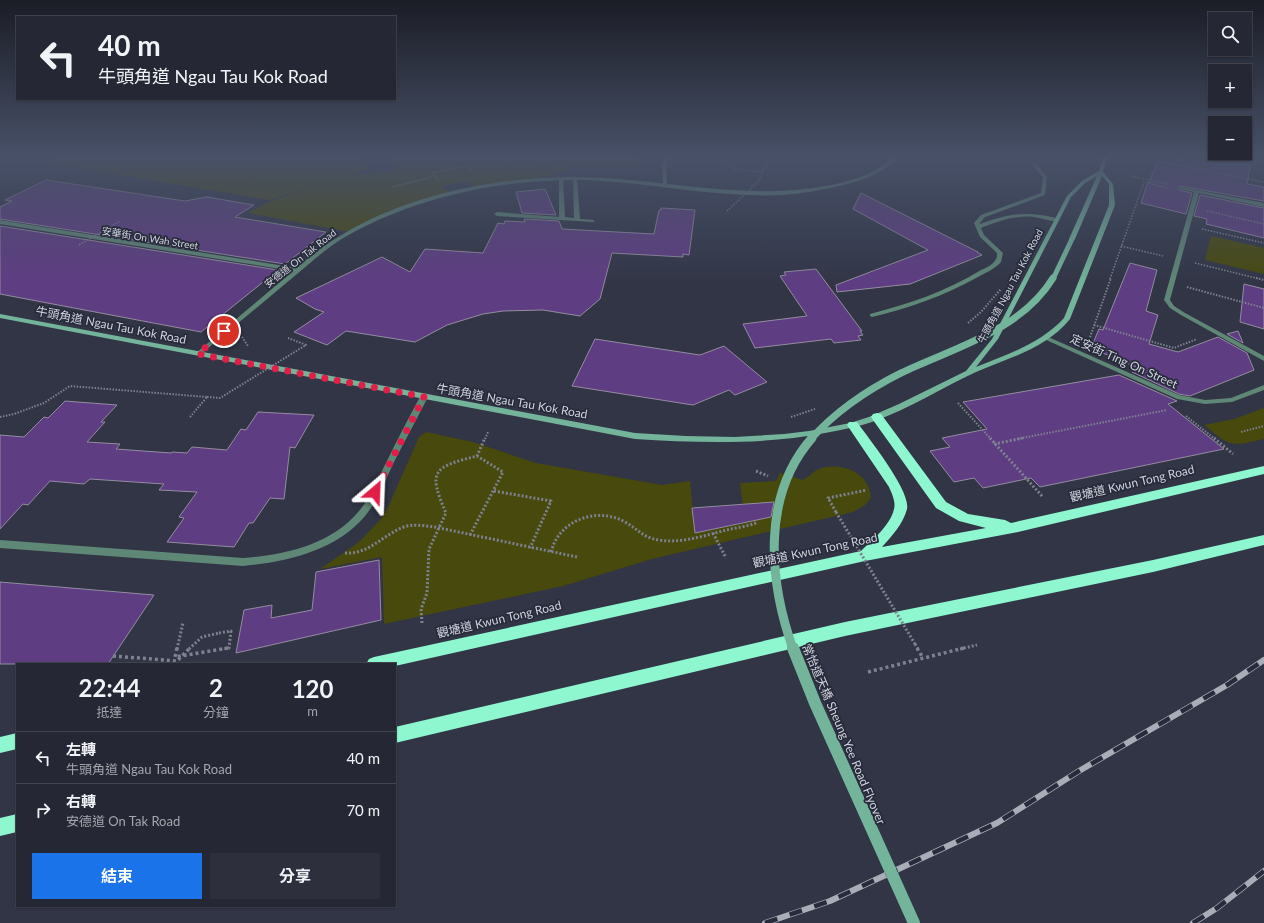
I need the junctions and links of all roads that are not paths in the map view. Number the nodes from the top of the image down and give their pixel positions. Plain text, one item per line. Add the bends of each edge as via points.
1 (431, 199) edge
2 (562, 199) edge
3 (576, 199) edge
4 (1029, 199) edge
5 (1068, 199) edge
6 (1089, 199) edge
7 (1112, 199) edge
8 (1195, 199) edge
9 (1236, 199) edge
10 (1264, 205) edge
11 (497, 214) dead end
12 (562, 219) junction
13 (577, 220) junction
14 (1057, 220) junction
15 (592, 221) dead end
16 (0, 222) edge
17 (978, 227) junction
18 (298, 270) junction
19 (872, 315) dead end
20 (0, 316) edge
21 (1046, 338) junction
22 (198, 354) junction
23 (1264, 359) edge
24 (965, 374) junction
25 (1264, 387) edge
26 (424, 397) junction
27 (877, 418) junction
28 (853, 425) junction
29 (1264, 470) edge
30 (1018, 527) junction
31 (1264, 540) edge
32 (0, 544) edge
33 (865, 556) junction
34 (378, 663) edge
35 (396, 735) edge
36 (16, 741) edge
37 (0, 745) edge
38 (16, 823) edge
39 (0, 827) edge
40 (914, 923) edge

1 - 18 street, 安德道 On Tak Road via 382,217 348,234
2 - 12 street
3 - 13 street
4 - 17 street via 983,216 977,223
5 - 14 main road, 牛頭角道 Ngau Tau Kok Road
6 - 40 main road, 常怡道天橋 Sheung Yee Road Flyover, bridge via 1043,294 998,328 893,377 833,417 798,457 786,478 780,501 775,529 776,563 779,597 788,632 804,679
7 - 21 main road, 牛頭角道 Ngau Tau Kok Road via 1112,205 1067,319
8 - 23 street via 1166,300 1183,314
9 - 10 street
11 - 12 street
12 - 13 street
13 - 15 street
14 - 17 street via 1033,215 1015,215
14 - 24 main road, 牛頭角道 Ngau Tau Kok Road via 995,339
16 - 18 street, 安華街 On Wah Street
17 - 19 street via 982,236 1000,253 994,265 926,300 905,308
18 - 22 street, 安德道 On Tak Road
20 - 22 main road, 牛頭角道 Ngau Tau Kok Road
21 - 24 main road, 牛頭角道 Ngau Tau Kok Road
21 - 25 street, 定安街 Ting On Street via 1177,397 1205,402 1232,400
22 - 26 main road, 牛頭角道 Ngau Tau Kok Road
24 - 27 main road, 牛頭角道 Ngau Tau Kok Road
26 - 28 main road, 牛頭角道 Ngau Tau Kok Road via 635,436 690,440 764,439
26 - 32 street via 375,492 357,520 333,536 303,550 265,561 243,562
27 - 28 main road, 牛頭角道 Ngau Tau Kok Road
27 - 30 highway via 941,505 950,512 964,519
28 - 33 highway via 895,486 901,508 890,530
29 - 30 highway, 觀塘道 Kwun Tong Road
30 - 33 highway, 觀塘道 Kwun Tong Road
31 - 35 highway via 1152,566 845,629
33 - 34 highway, 觀塘道 Kwun Tong Road
36 - 37 highway
38 - 39 highway

